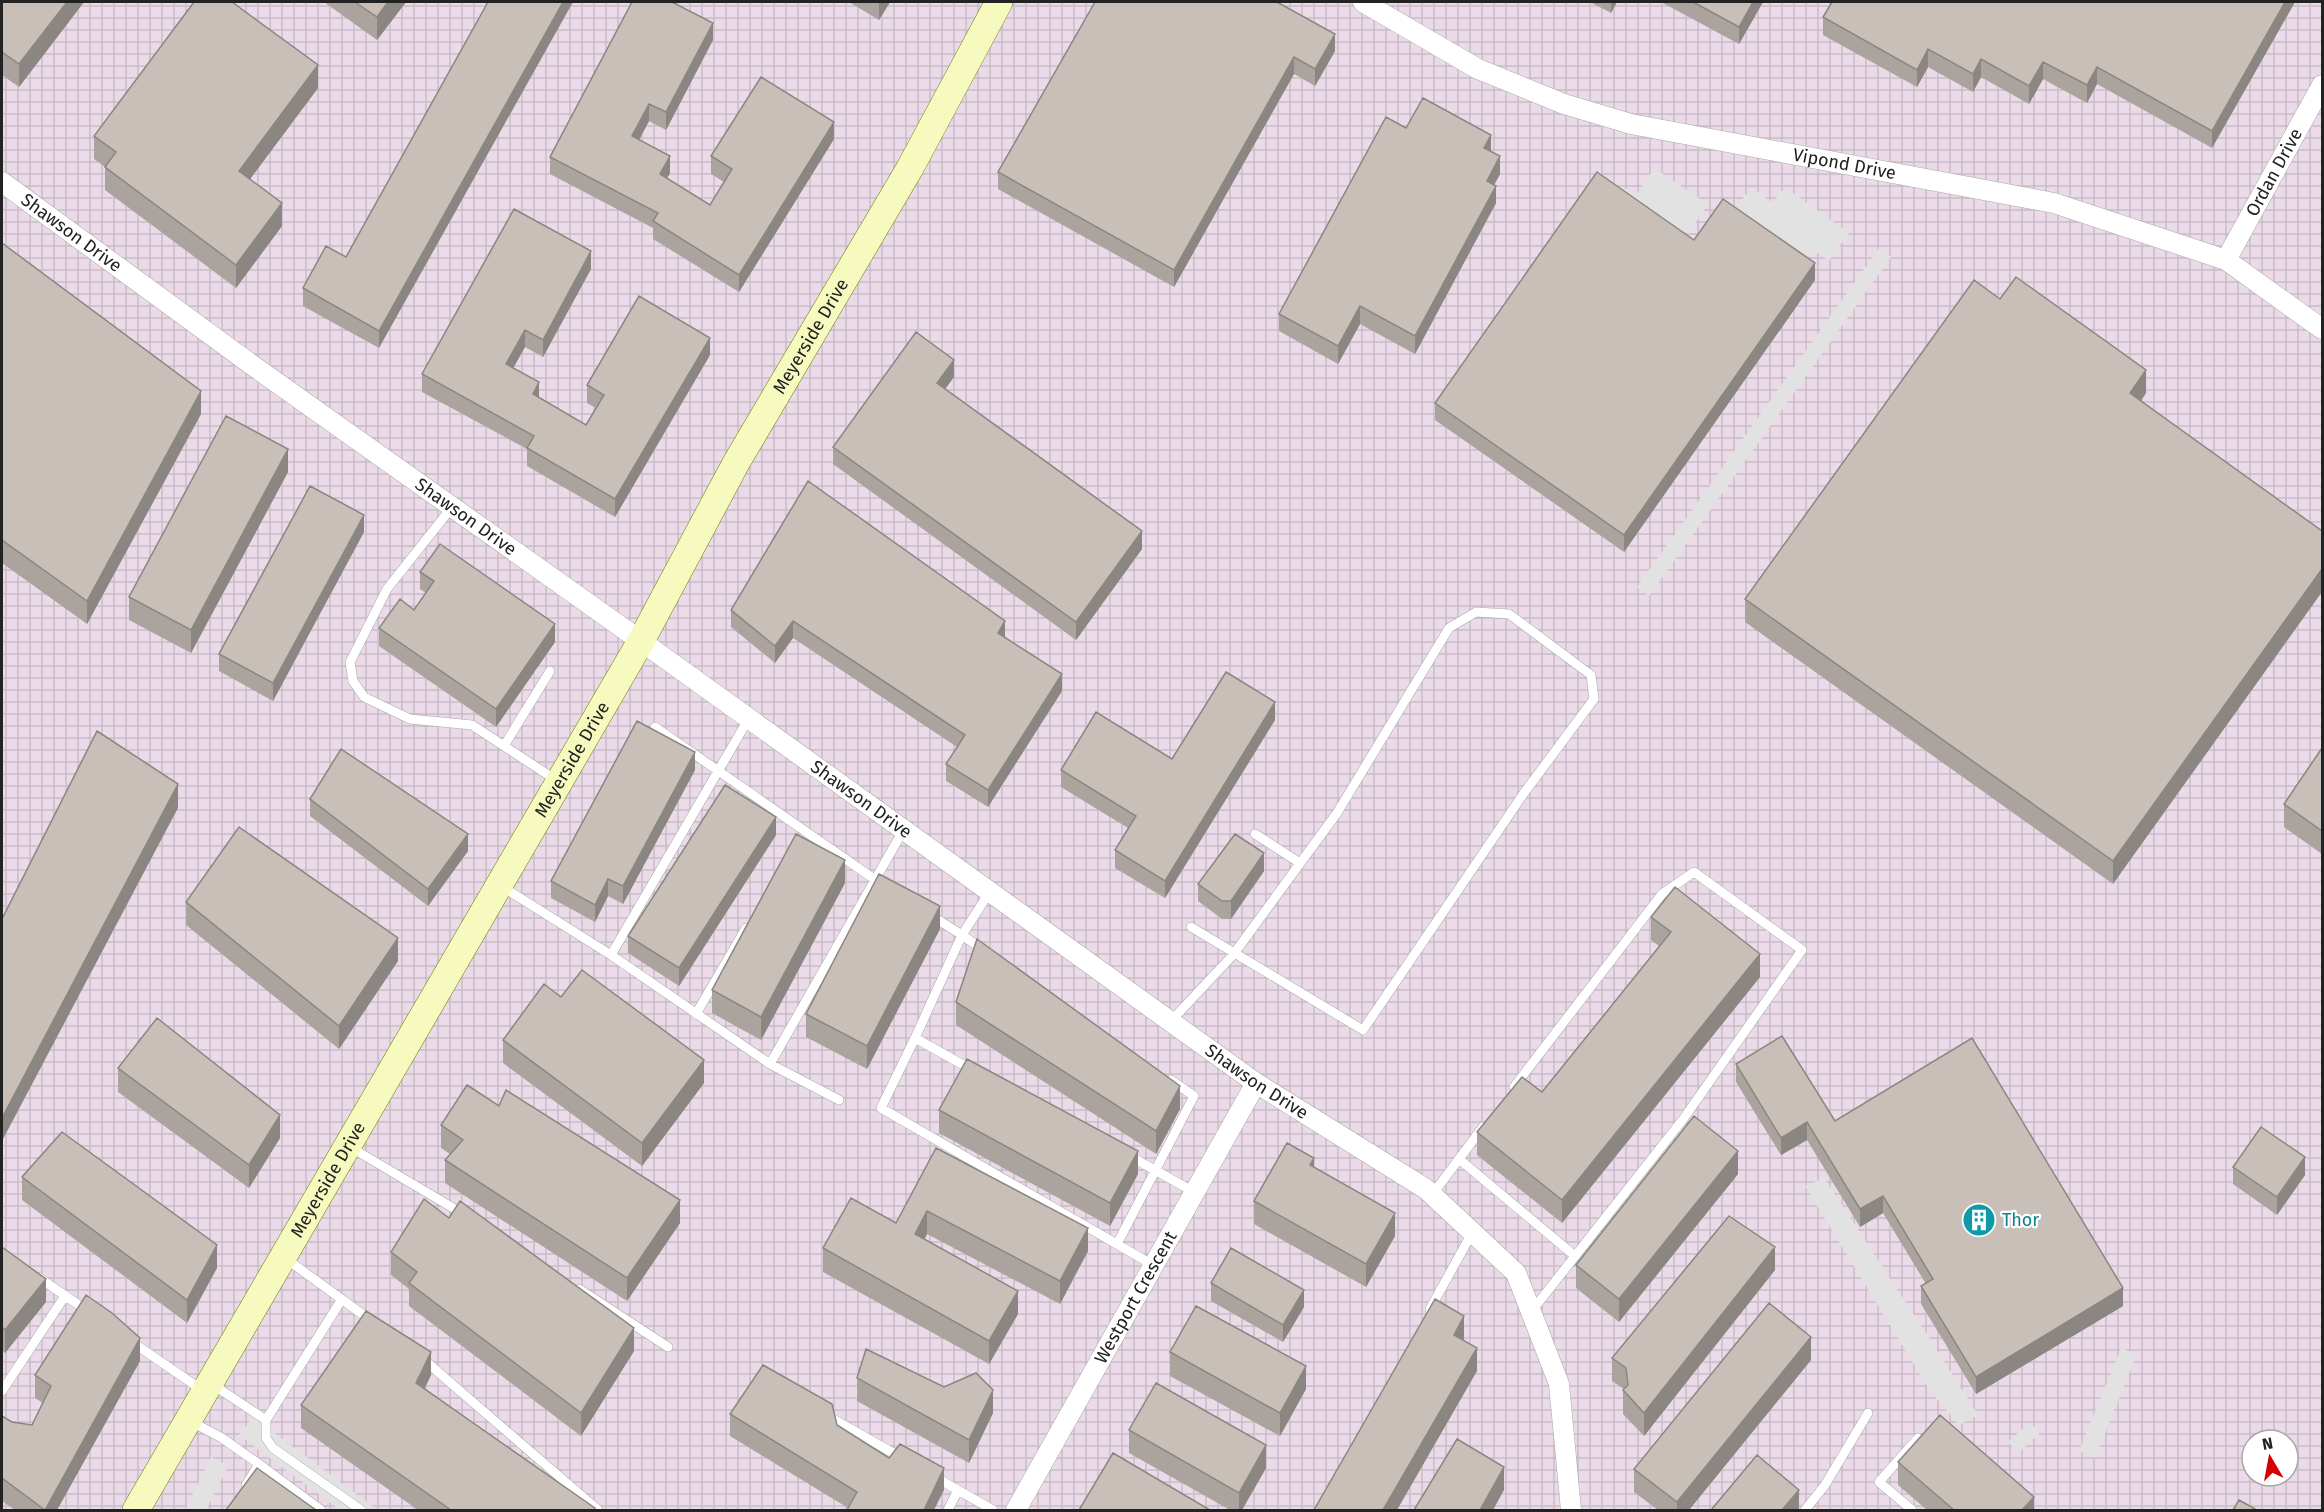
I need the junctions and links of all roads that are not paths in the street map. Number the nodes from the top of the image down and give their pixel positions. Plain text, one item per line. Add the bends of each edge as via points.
1 (999, 2) edge
2 (1363, 2) edge
3 (2322, 85) edge
4 (2, 182) edge
5 (2226, 260) junction
6 (2322, 329) edge
7 (452, 507) junction
8 (641, 641) junction
9 (550, 671) dead end
10 (749, 718) junction
11 (655, 727) dead end
12 (504, 746) junction
13 (720, 770) junction
14 (559, 782) junction
15 (803, 829) junction
16 (904, 830) junction
17 (1255, 834) dead end
18 (797, 840) edge
19 (1300, 863) junction
20 (875, 879) junction
21 (499, 885) junction
22 (885, 886) edge
23 (989, 893) junction
24 (924, 910) edge
25 (750, 921) edge
26 (1191, 927) dead end
27 (962, 935) junction
28 (1233, 955) junction
29 (611, 956) junction
30 (991, 956) edge
31 (696, 1014) junction
32 (1170, 1022) junction
33 (915, 1038) junction
34 (770, 1064) junction
35 (1165, 1076) edge
36 (985, 1077) edge
37 (1256, 1083) junction
38 (1510, 1092) edge
39 (839, 1100) dead end
40 (1488, 1121) edge
41 (348, 1145) junction
42 (1117, 1149) edge
43 (1459, 1159) junction
44 (1157, 1171) junction
45 (1194, 1192) junction
46 (1431, 1195) junction
47 (472, 1220) edge
48 (1472, 1233) junction
49 (1117, 1244) junction
50 (1575, 1256) junction
51 (284, 1257) junction
52 (1153, 1265) junction
53 (29, 1271) edge
54 (570, 1283) edge
55 (65, 1296) junction
56 (342, 1299) junction
57 (1532, 1312) junction
58 (93, 1315) edge
59 (1426, 1315) edge
60 (379, 1326) edge
61 (121, 1335) edge
62 (668, 1347) dead end
63 (416, 1353) edge
64 (208, 1388) junction
65 (2, 1391) edge
66 (816, 1409) edge
67 (1868, 1413) dead end
68 (189, 1420) junction
69 (266, 1420) junction
70 (1918, 1438) edge
71 (908, 1461) edge
72 (259, 1464) junction
73 (928, 1473) edge
74 (958, 1490) junction
75 (242, 1492) edge
76 (136, 1510) edge
77 (321, 1510) edge
78 (361, 1510) edge
79 (598, 1510) edge
80 (948, 1510) edge
81 (993, 1510) edge
82 (1016, 1510) edge
83 (1571, 1510) edge
84 (1805, 1510) edge
85 (1912, 1510) edge

1 - 8 street, Meyerside Drive via 910,168 736,463
2 - 5 street, Vipond Drive via 1478,69 1570,106 1630,124 2054,203
3 - 5 street, Ordan Drive
4 - 7 street, Shawson Drive
5 - 6 street, Vipond Drive
7 - 8 street, Shawson Drive
7 - 12 lane via 387,589 350,662 353,681 364,697 410,719 472,725
8 - 10 street, Shawson Drive
8 - 14 street, Meyerside Drive
9 - 12 lane
10 - 13 lane
10 - 16 street, Shawson Drive
11 - 13 lane
12 - 14 lane
13 - 15 lane
13 - 29 lane
14 - 21 street, Meyerside Drive
15 - 18 lane
15 - 20 lane
16 - 20 lane
16 - 23 street, Shawson Drive
17 - 19 lane
19 - 28 lane
19 - 28 lane via 1336,813 1449,628 1476,612 1509,614 1591,675 1594,699 1524,793 1363,1030
20 - 22 lane
20 - 34 lane
21 - 29 lane
21 - 41 street, Meyerside Drive
23 - 27 lane
23 - 32 street, Shawson Drive
24 - 27 lane
25 - 31 lane
26 - 28 lane
27 - 30 lane
27 - 33 lane
28 - 32 lane
29 - 31 lane
31 - 34 lane
32 - 37 street, Shawson Drive
33 - 36 lane
33 - 49 lane via 881,1108
34 - 39 lane
35 - 44 lane via 1194,1096
37 - 45 street, Westport Crescent
37 - 46 street, Shawson Drive
38 - 50 lane via 1662,894 1694,872 1802,950 1684,1118
40 - 43 lane
41 - 47 lane
41 - 51 street, Meyerside Drive
42 - 44 lane
43 - 46 lane
43 - 50 lane
44 - 45 lane
44 - 49 lane
45 - 52 street, Westport Crescent
46 - 48 street, Shawson Drive
48 - 57 street, Shawson Drive via 1516,1273
48 - 59 lane
49 - 52 lane
50 - 57 lane
51 - 56 lane
51 - 64 street, Meyerside Drive
52 - 82 street, Westport Crescent
53 - 55 lane
54 - 62 lane
55 - 58 lane
55 - 65 lane
56 - 60 lane
56 - 69 lane
57 - 83 street, Shawson Drive via 1559,1384
61 - 64 lane
63 - 79 lane
64 - 68 street, Meyerside Drive
64 - 69 lane
66 - 71 lane
67 - 84 lane via 1825,1485
68 - 72 lane
68 - 76 street, Meyerside Drive
69 - 78 lane via 266,1438 273,1448
70 - 85 lane via 1879,1482
72 - 75 lane
72 - 77 lane
73 - 74 lane
74 - 80 lane
74 - 81 lane

